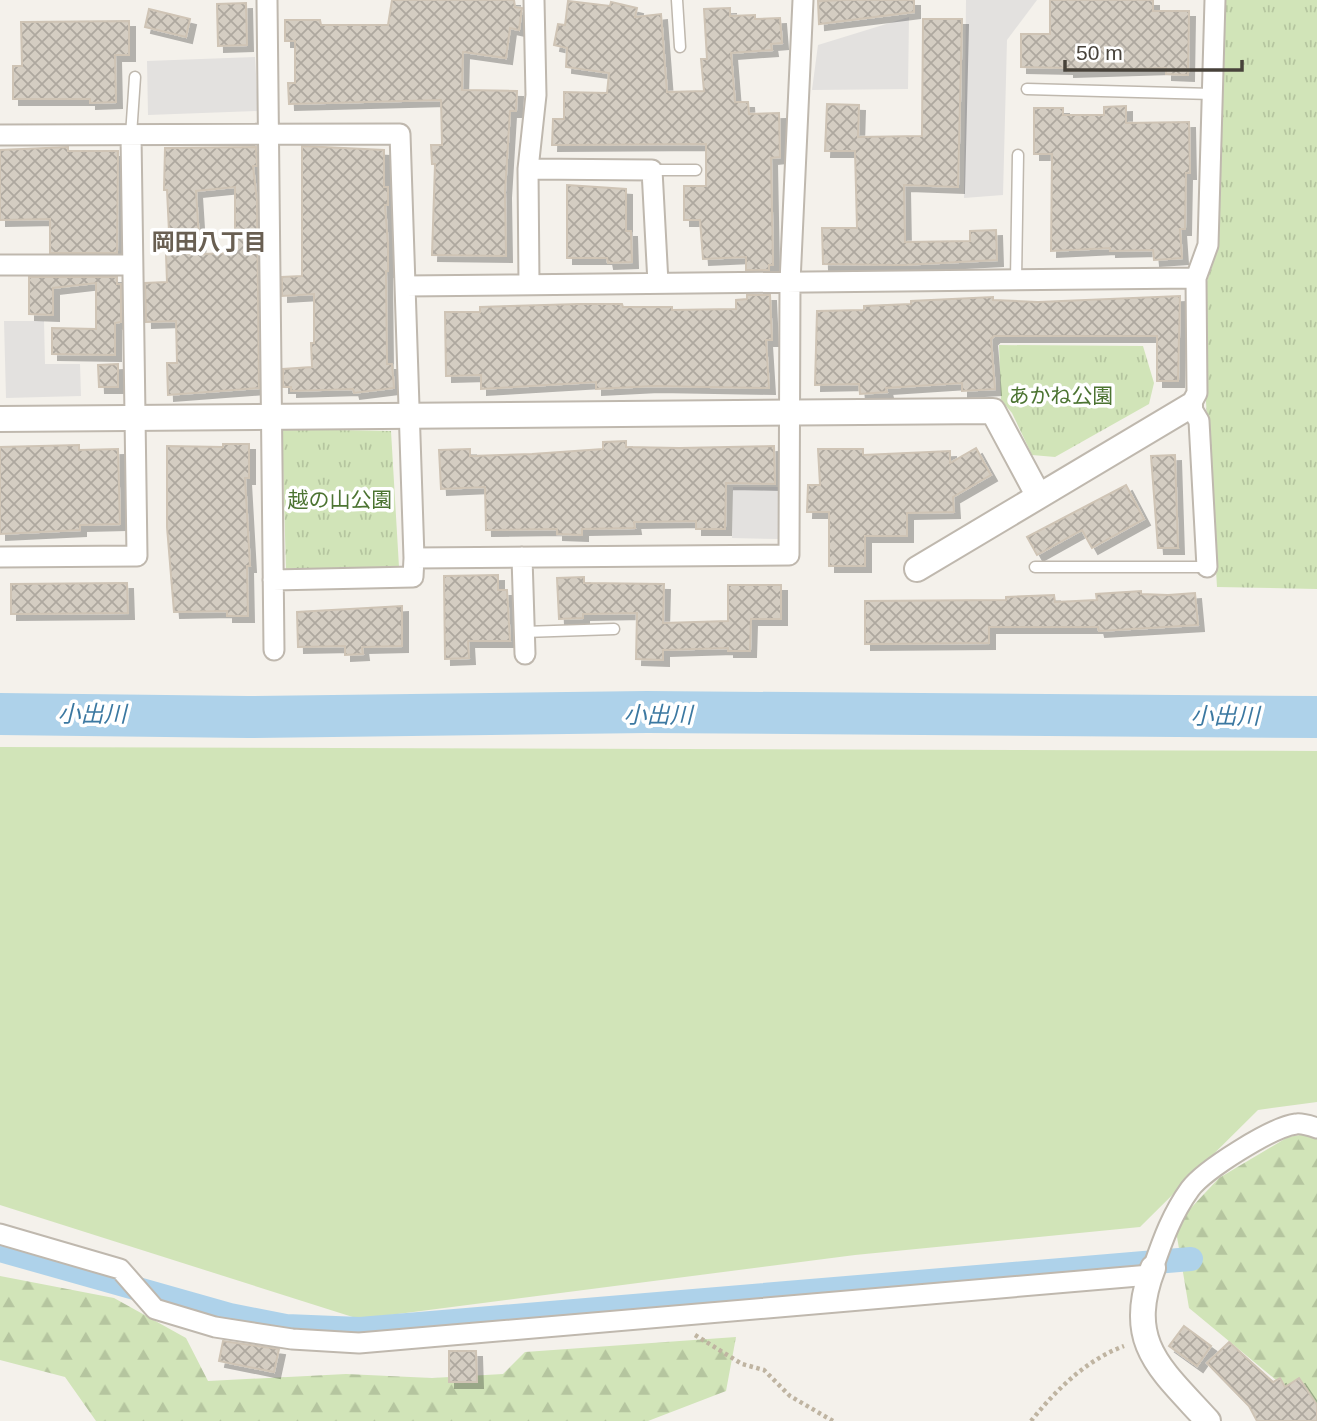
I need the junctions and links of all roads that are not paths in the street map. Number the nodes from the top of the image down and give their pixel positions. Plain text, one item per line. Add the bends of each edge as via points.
1 (267, 0) edge
2 (534, 0) edge
3 (677, 0) edge
4 (803, 0) edge
5 (1216, 0) edge
6 (680, 47) dead end
7 (135, 77) dead end
8 (1027, 89) dead end
9 (1212, 94) junction
10 (270, 134) junction
11 (0, 135) edge
12 (131, 135) junction
13 (1018, 155) dead end
14 (528, 169) junction
15 (652, 170) junction
16 (696, 170) dead end
17 (0, 265) edge
18 (132, 265) junction
19 (1196, 278) junction
20 (1016, 280) junction
21 (790, 282) junction
22 (658, 283) junction
23 (529, 284) junction
24 (405, 286) junction
25 (1189, 406) junction
26 (791, 412) junction
27 (409, 416) junction
28 (272, 417) junction
29 (134, 418) junction
30 (0, 419) edge
31 (1038, 495) junction
32 (0, 557) edge
33 (522, 557) junction
34 (414, 558) junction
35 (1035, 567) dead end
36 (1207, 567) joint
37 (917, 569) dead end
38 (273, 580) junction
39 (614, 629) dead end
40 (524, 632) junction
41 (274, 650) dead end
42 (525, 654) dead end
43 (1317, 1128) edge
44 (0, 1234) edge
45 (1154, 1266) junction
46 (1208, 1421) edge

1 - 10 street
2 - 14 street via 536,95
3 - 6 lane
4 - 21 street
5 - 9 street
7 - 12 lane
8 - 9 lane
9 - 19 street via 1208,245
10 - 12 street
10 - 24 street via 400,134
10 - 28 street
11 - 12 street
12 - 18 street
13 - 20 lane
14 - 15 street
14 - 23 street
15 - 16 lane
15 - 22 street
17 - 18 street
18 - 29 street
19 - 20 street
19 - 25 street via 1197,393
20 - 21 street
21 - 22 street
21 - 26 street
22 - 23 street
23 - 24 street
24 - 27 street
25 - 31 street
25 - 36 street via 1199,421
26 - 27 street
26 - 31 street via 993,411
26 - 33 street via 789,555
27 - 28 street
27 - 34 street
28 - 29 street
28 - 38 street
29 - 30 street
29 - 32 street via 137,556
31 - 37 street
33 - 34 street
33 - 40 street
34 - 38 street via 413,577
35 - 36 lane
38 - 41 street
39 - 40 lane
40 - 42 street
43 - 45 street via 1295,1124 1253,1143 1192,1186 1167,1225
44 - 45 street via 120,1269 155,1309 215,1328 359,1343 667,1318
45 - 46 street via 1142,1315 1144,1338 1157,1365

